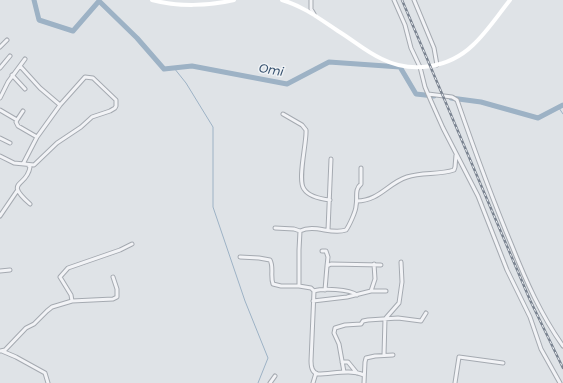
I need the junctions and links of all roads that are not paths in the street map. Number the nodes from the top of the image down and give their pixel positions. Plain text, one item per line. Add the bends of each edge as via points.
1 (152, 0) edge
2 (234, 0) edge
3 (282, 0) edge
4 (311, 0) edge
5 (394, 0) edge
6 (414, 0) edge
7 (510, 0) edge
8 (164, 1) edge
9 (179, 2) edge
10 (314, 14) junction
11 (7, 40) dead end
12 (0, 47) edge
13 (10, 56) dead end
14 (25, 59) dead end
15 (437, 65) junction
16 (20, 66) junction
17 (0, 67) edge
18 (420, 67) junction
19 (12, 75) junction
20 (25, 89) dead end
21 (428, 94) junction
22 (0, 98) edge
23 (60, 105) junction
24 (0, 110) edge
25 (23, 111) dead end
26 (283, 114) dead end
27 (17, 120) junction
28 (37, 137) junction
29 (0, 138) edge
30 (10, 143) dead end
31 (456, 153) junction
32 (0, 156) edge
33 (330, 159) dead end
34 (22, 164) junction
35 (29, 166) junction
36 (361, 168) dead end
37 (17, 191) junction
38 (330, 200) junction
39 (357, 201) junction
40 (30, 204) dead end
41 (0, 216) edge
42 (274, 228) dead end
43 (328, 230) junction
44 (300, 231) junction
45 (132, 244) dead end
46 (322, 251) dead end
47 (240, 257) dead end
48 (401, 262) dead end
49 (374, 264) junction
50 (381, 265) dead end
51 (327, 266) junction
52 (10, 270) dead end
53 (0, 271) edge
54 (113, 277) dead end
55 (299, 286) junction
56 (325, 290) junction
57 (314, 291) junction
58 (371, 291) junction
59 (386, 291) dead end
60 (357, 295) junction
61 (72, 301) junction
62 (313, 301) junction
63 (426, 313) dead end
64 (385, 319) junction
65 (563, 346) edge
66 (1, 351) edge
67 (393, 355) dead end
68 (384, 356) junction
69 (342, 362) junction
70 (502, 363) dead end
71 (344, 372) junction
72 (316, 373) junction
73 (357, 373) junction
74 (364, 375) junction
75 (275, 376) dead end
76 (48, 383) edge
77 (270, 383) edge
78 (313, 383) edge
79 (364, 383) edge
80 (455, 383) edge
81 (560, 383) edge

1 - 8 main road
2 - 9 main road via 199,4
3 - 10 main road via 301,6
4 - 10 street
5 - 18 street
6 - 15 street via 434,48
7 - 15 main road via 472,46
8 - 9 main road
10 - 18 main road via 381,59 401,66
11 - 12 street
13 - 17 street
14 - 16 street
15 - 18 main road
16 - 19 street
16 - 23 street
18 - 21 street
19 - 20 street
19 - 22 street
21 - 31 street
21 - 65 street via 457,100 479,164 522,272 551,329
23 - 28 street
23 - 35 street via 86,77 94,78 117,103 115,108 92,117 56,143 36,164
24 - 27 street
25 - 27 street
26 - 38 street via 306,130 303,189 313,196
27 - 28 street via 18,126
28 - 34 street
29 - 30 street
31 - 39 street via 454,170 408,177 371,199
31 - 81 street via 478,196 507,270 530,317 541,349
32 - 34 street
33 - 38 street
34 - 35 street
35 - 37 street via 29,171 18,184
36 - 39 street via 361,184 356,190
37 - 40 street
37 - 41 street
38 - 43 street
39 - 43 street via 346,230
42 - 44 street
43 - 44 street
44 - 55 street
45 - 61 street via 68,268 60,277
46 - 51 street via 326,252 328,257
47 - 55 street via 270,260 272,284
48 - 64 street via 399,302
49 - 50 street
49 - 51 street
49 - 58 street via 375,282
51 - 56 street
52 - 53 street
54 - 61 street via 117,297
55 - 57 street
56 - 57 street
56 - 60 street via 348,291
57 - 62 street
58 - 59 street
58 - 60 street
60 - 62 street
61 - 66 street via 52,307
62 - 72 street via 311,366
63 - 64 street via 419,321
64 - 68 street
64 - 69 street via 368,320 362,324 335,328
66 - 76 street via 45,373
67 - 68 street
68 - 74 street via 366,358
69 - 71 street
69 - 73 street via 348,362
70 - 80 street via 459,357
71 - 72 street
71 - 73 street
72 - 78 street
73 - 74 street
74 - 79 street
75 - 77 street

